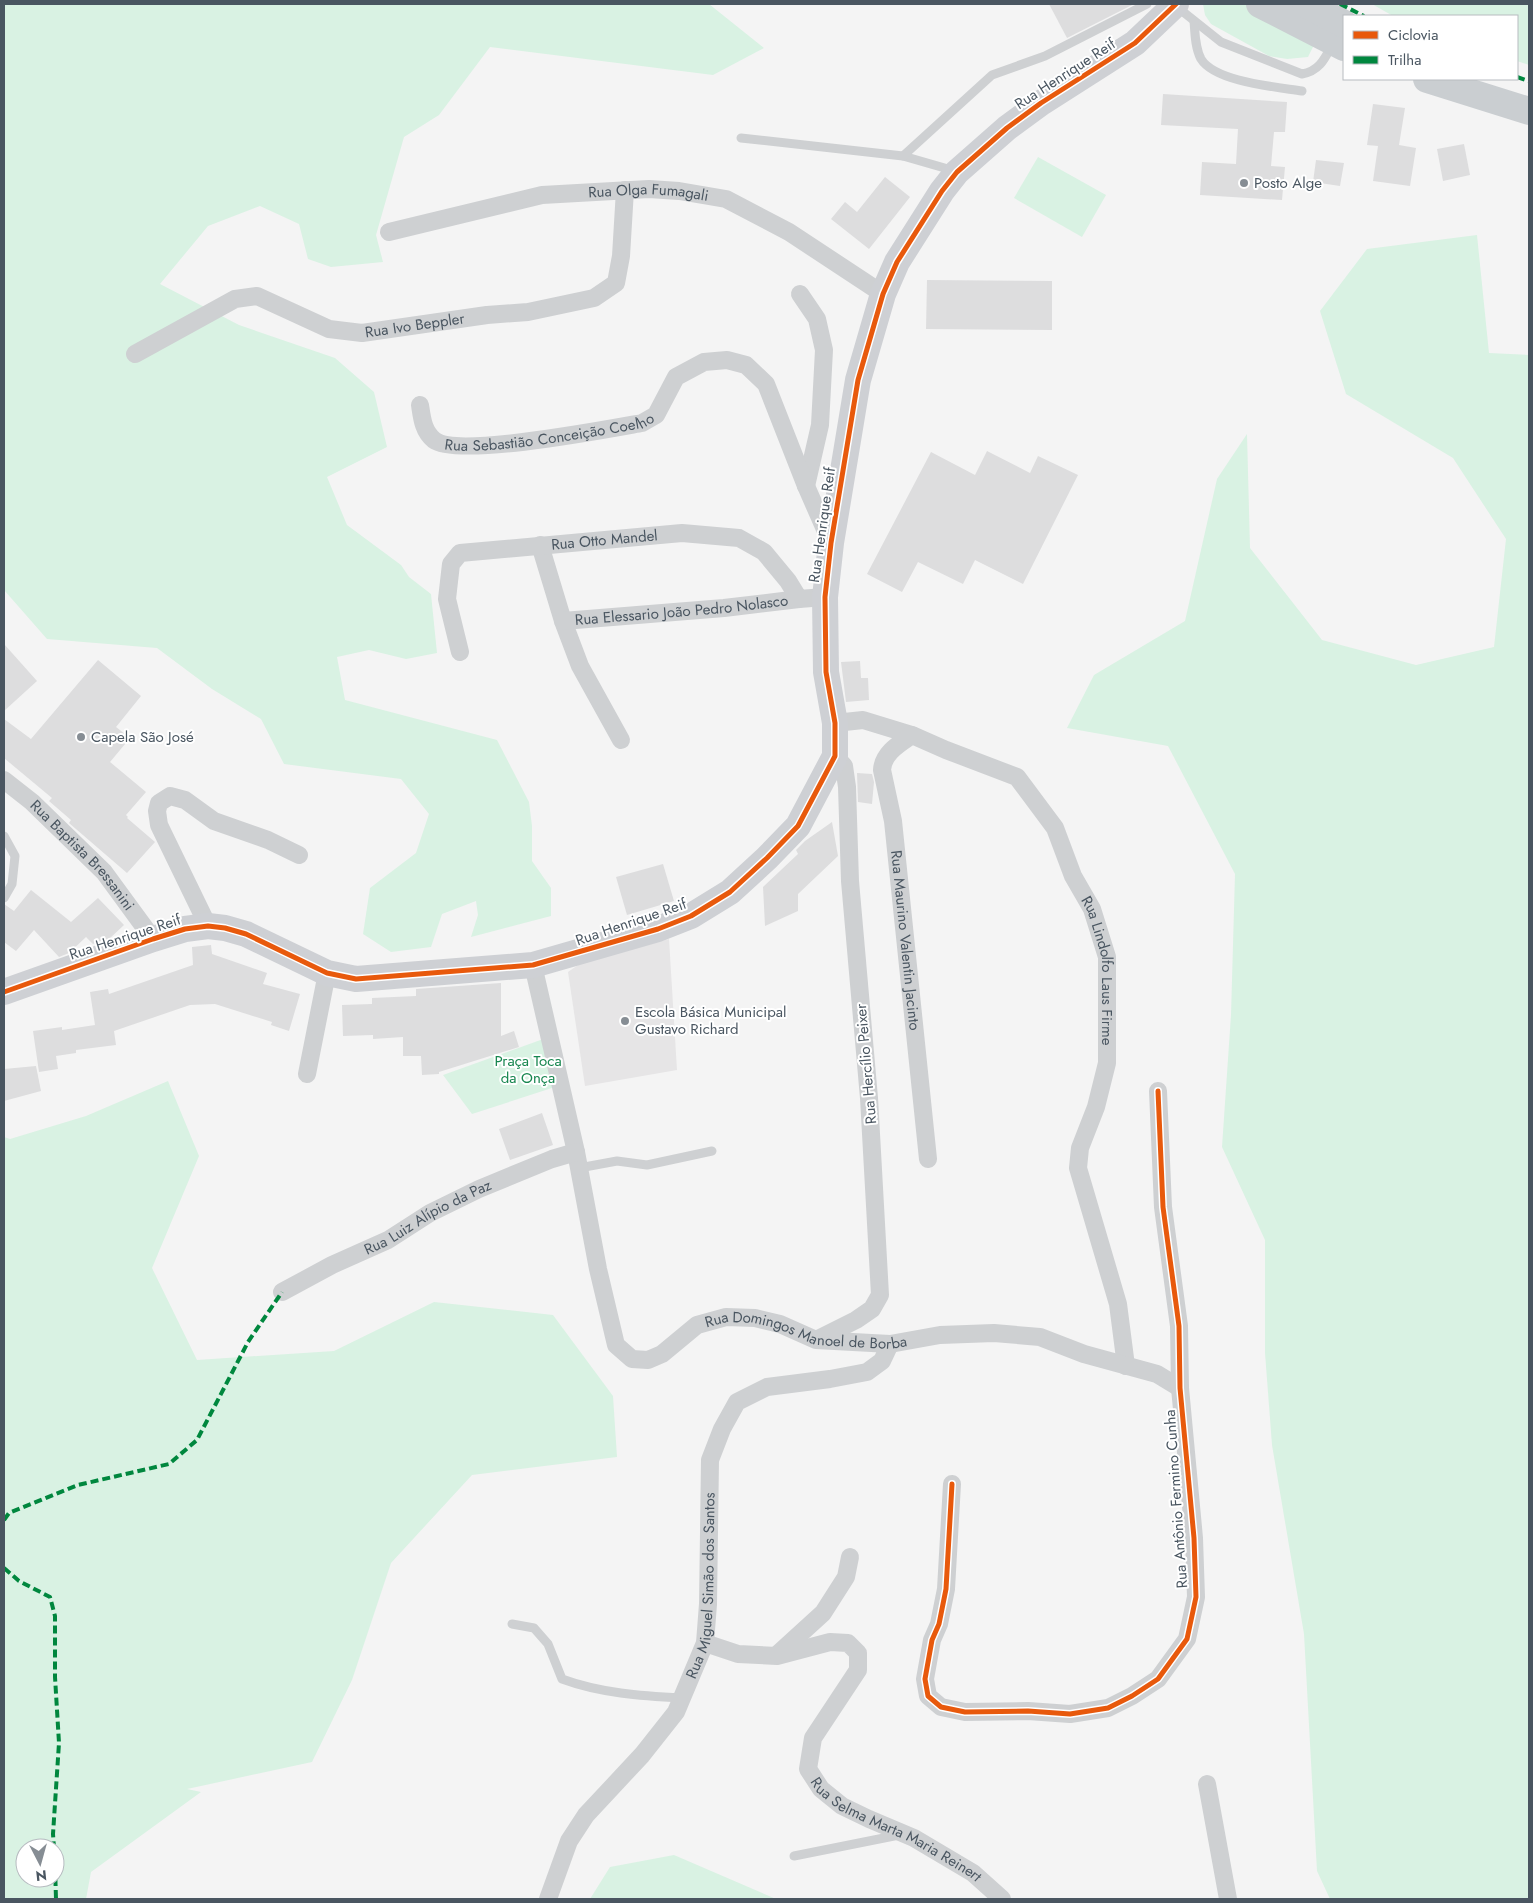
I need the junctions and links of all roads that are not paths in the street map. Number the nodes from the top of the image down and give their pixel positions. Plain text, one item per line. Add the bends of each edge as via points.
1 (1147, 4) edge
2 (1260, 4) edge
3 (1306, 4) edge
4 (1182, 10) edge
5 (1341, 34) edge
6 (1430, 80) edge
7 (1486, 80) edge
8 (1302, 91) dead end
9 (1529, 93) edge
10 (1529, 112) edge
11 (740, 138) dead end
12 (903, 156) junction
13 (957, 172) junction
14 (625, 190) junction
15 (389, 232) dead end
16 (800, 294) dead end
17 (883, 294) junction
18 (136, 354) dead end
19 (420, 405) dead end
20 (806, 486) junction
21 (831, 543) junction
22 (540, 545) junction
23 (825, 597) junction
24 (798, 599) junction
25 (563, 622) junction
26 (460, 652) dead end
27 (835, 723) junction
28 (912, 735) junction
29 (621, 740) dead end
30 (835, 756) junction
31 (4, 780) edge
32 (4, 836) edge
33 (299, 855) dead end
34 (4, 898) edge
35 (208, 926) junction
36 (153, 939) junction
37 (533, 965) junction
38 (327, 973) junction
39 (4, 992) edge
40 (307, 1074) dead end
41 (1158, 1090) dead end
42 (712, 1152) dead end
43 (928, 1159) dead end
44 (577, 1160) junction
45 (282, 1292) dead end
46 (816, 1340) junction
47 (890, 1344) junction
48 (1126, 1366) junction
49 (1180, 1388) junction
50 (952, 1484) dead end
51 (850, 1557) dead end
52 (512, 1624) dead end
53 (705, 1643) junction
54 (777, 1656) junction
55 (682, 1698) junction
56 (1207, 1784) dead end
57 (904, 1834) junction
58 (794, 1856) dead end
59 (548, 1899) edge
60 (1002, 1899) edge
61 (1228, 1899) edge

1 - 12 lane via 1045,56 992,75
2 - 5 main road
3 - 5 main road
4 - 5 lane via 1221,42 1302,74 1320,66
4 - 8 lane via 1202,59 1211,69 1240,81
4 - 13 street, Rua Henrique Reif via 1041,103
6 - 10 main road
7 - 9 main road
11 - 12 lane
12 - 13 lane
13 - 17 street, Rua Henrique Reif via 897,262
14 - 15 street, Rua Olga Fumagali via 542,195
14 - 17 street, Rua Olga Fumagali via 678,191 726,199 789,232
14 - 18 street, Rua Ivo Beppler via 625,219 616,283 594,298 528,312 362,333 329,329 257,296 235,299
16 - 20 street via 817,319 824,350 820,425
17 - 21 street, Rua Henrique Reif via 858,380
19 - 20 street, Rua Sebastião Conceição Coelho via 423,426 434,440 452,446 544,440 642,423 656,415 676,377 704,362 727,360 746,365 766,384
20 - 21 street, Rua Sebastião Conceição Coelho
21 - 23 street, Rua Henrique Reif
22 - 24 street, Rua Otto Mandel via 682,533 739,538 764,552
22 - 25 street
22 - 26 street, Rua Otto Mandel via 460,553 451,564 448,599
23 - 24 street
23 - 27 street, Rua Henrique Reif via 826,672
24 - 25 street, Rua Elessario João Pedro Nolasco
25 - 29 street via 580,666
27 - 28 street, Rua Lindolfo Laus Firme via 863,720
27 - 30 street, Rua Henrique Reif
28 - 43 street, Rua Maurino Valentin Jacinto via 890,752 883,761 882,770 893,821
28 - 48 street, Rua Lindolfo Laus Firme via 1017,776 1055,828 1073,876 1092,909 1107,957 1107,1063 1096,1107 1080,1148 1078,1168 1118,1304
30 - 37 street, Rua Henrique Reif via 798,826 730,892 692,916 658,929
30 - 46 street, Rua Hercílio Peixer via 844,766 847,787 850,881 869,1098 880,1294 872,1309
31 - 36 street, Rua Baptista Bressanini via 32,802 104,872
32 - 34 lane via 15,856 12,884
33 - 35 street via 214,821 185,800 170,796 159,803 160,825
35 - 36 street, Rua Henrique Reif
35 - 38 street, Rua Henrique Reif via 246,934
36 - 39 street, Rua Henrique Reif
37 - 38 street, Rua Henrique Reif via 356,979
37 - 44 street, Rua Domingos Manoel de Borba
38 - 40 street
41 - 49 street, Rua Antônio Fermino Cunha via 1163,1207 1179,1326
42 - 44 lane via 647,1165
44 - 45 street, Rua Luiz Alípio da Paz via 552,1159 479,1189 430,1212 388,1240
44 - 46 street, Rua Domingos Manoel de Borba via 616,1345 632,1358 648,1360 662,1354 697,1325 726,1317 755,1318 780,1324
46 - 47 street, Rua Domingos Manoel de Borba
47 - 48 street, Rua Domingos Manoel de Borba via 940,1335 994,1333 1031,1336
47 - 53 street, Rua Miguel Simão dos Santos via 882,1362 867,1372 766,1387 737,1402 710,1460
48 - 49 street, Rua Domingos Manoel de Borba via 1157,1374
49 - 50 street, Rua Antônio Fermino Cunha via 1194,1538 1196,1597 1187,1639 1158,1679 1108,1708 1070,1714 965,1712 941,1707 928,1696 925,1679 946,1589
51 - 54 street via 846,1577 823,1613
52 - 55 lane via 534,1628 548,1644 562,1679 584,1687
53 - 54 street, Rua Selma Marta Maria Reinert via 738,1654
53 - 55 street, Rua Miguel Simão dos Santos
54 - 57 street, Rua Selma Marta Maria Reinert via 830,1642 848,1643 858,1653 858,1670 812,1738 808,1769 821,1789 842,1806
55 - 59 street, Rua Miguel Simão dos Santos via 676,1712 642,1755 586,1815 569,1841
56 - 61 street
57 - 58 lane
57 - 60 street, Rua Selma Marta Maria Reinert via 973,1873

